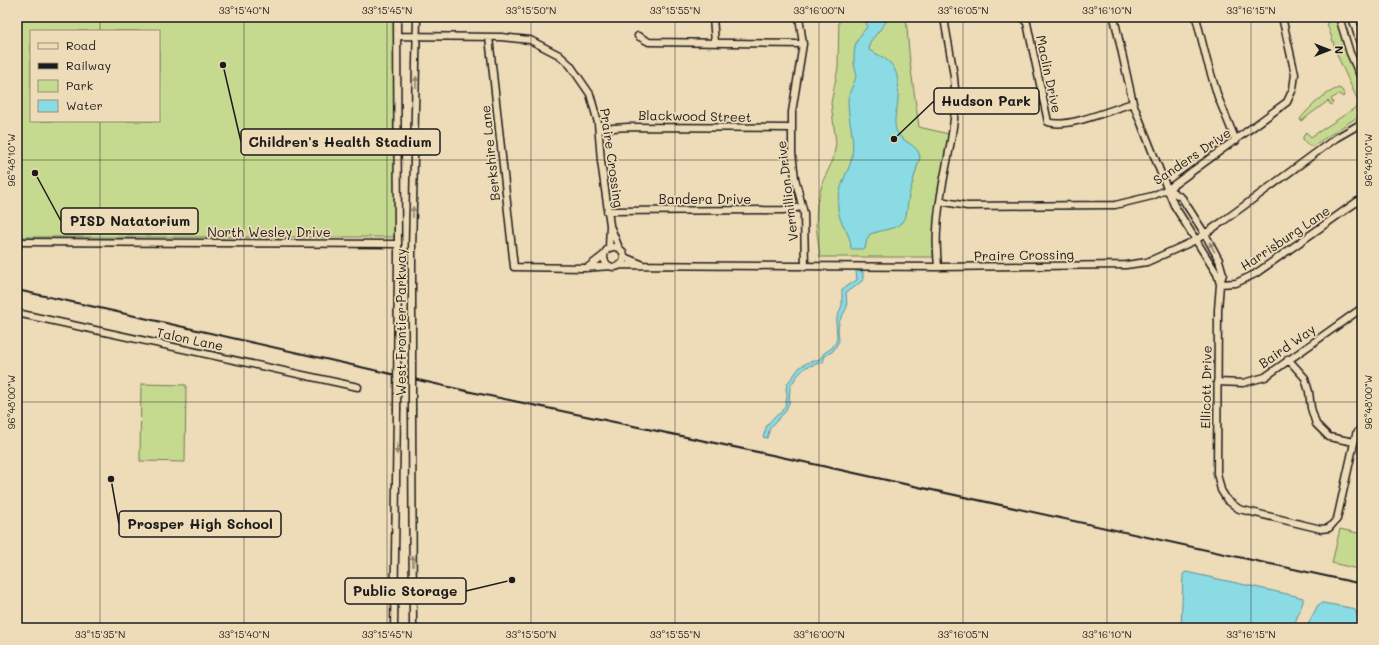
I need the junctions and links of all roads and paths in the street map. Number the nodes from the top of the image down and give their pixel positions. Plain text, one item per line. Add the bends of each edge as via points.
1 (397, 17) edge
2 (417, 17) edge
3 (713, 17) edge
4 (799, 17) edge
5 (944, 17) edge
6 (1022, 17) edge
7 (1114, 17) edge
8 (1196, 17) edge
9 (1282, 17) edge
10 (1339, 17) edge
11 (1352, 17) edge
12 (397, 36) junction
13 (417, 36) junction
14 (488, 36) junction
15 (638, 36) dead end
16 (715, 43) junction
17 (803, 44) junction
18 (1362, 50) edge
19 (1362, 80) edge
20 (1133, 103) junction
21 (1362, 122) edge
22 (792, 128) junction
23 (599, 129) junction
24 (1236, 141) junction
25 (1168, 189) junction
26 (940, 201) junction
27 (1360, 203) edge
28 (802, 207) junction
29 (607, 211) junction
30 (610, 225) junction
31 (1205, 234) junction
32 (1196, 240) junction
33 (20, 242) dead end
34 (398, 247) junction
35 (609, 248) junction
36 (619, 248) junction
37 (604, 255) junction
38 (624, 257) junction
39 (619, 265) junction
40 (644, 265) junction
41 (610, 266) junction
42 (805, 267) junction
43 (938, 267) junction
44 (586, 268) junction
45 (1220, 284) junction
46 (1362, 308) edge
47 (17, 313) edge
48 (1288, 359) junction
49 (1217, 382) junction
50 (358, 388) dead end
51 (1362, 427) edge
52 (1354, 442) junction
53 (394, 628) edge
54 (413, 628) edge

1 - 12 street, West Frontier Parkway
2 - 13 street, West Frontier Parkway
3 - 16 street
4 - 17 street, Vermillion Drive
5 - 26 street via 954,81 955,106 953,135
6 - 20 street, Maclin Drive via 1027,24 1048,122 1070,123
7 - 20 street, Ellicott Drive
8 - 24 street via 1218,97
9 - 24 street, Sanders Drive via 1295,74 1293,89 1287,102
10 - 19 street via 1350,53
11 - 18 street
12 - 13 street, Praire Crossing
12 - 34 street, West Frontier Parkway
13 - 14 street, Praire Crossing
54 -> 13 street, West Frontier Parkway, bridge via 412,251
14 - 23 street, Praire Crossing via 530,40 559,55 576,73 590,94
14 - 44 street, Berkshire Lane via 514,267
15 - 16 street via 650,42
16 - 17 street
17 - 22 street, Vermillion Drive
20 - 25 street, Ellicott Drive
21 - 31 street, Praire Crossing via 1336,138
22 - 23 street, Blackwood Street
22 - 28 street, Vermillion Drive via 793,165
23 - 29 street, Praire Crossing
24 - 25 street, Sanders Drive
25 - 26 street, Sanders Drive via 1152,196 1115,205 967,206
25 - 31 street, Ellicott Drive via 1182,198
25 - 32 street, Ellicott Drive via 1174,205
26 - 43 street via 937,230
27 - 45 street, Harrisburg Lane via 1255,274 1236,283
28 - 29 street, Bandera Drive via 783,210
28 - 42 street, Vermillion Drive
29 - 30 street, Praire Crossing
30 - 35 street, Praire Crossing
30 - 36 street, Praire Crossing
31 - 32 street, Praire Crossing
45 -> 31 street, Ellicott Drive via 1223,274 1219,260
32 - 43 street, Praire Crossing via 1147,262 1126,265
32 - 45 street, Ellicott Drive via 1217,274
33 - 34 street, North Wesley Drive
34 -> 53 street, West Frontier Parkway, bridge
35 - 36 street
35 - 37 street
36 - 38 street
37 - 41 street via 605,262
37 - 44 street
38 - 39 street
38 - 40 street, Praire Crossing
39 - 40 street, Praire Crossing
39 - 41 street
40 - 42 street, Praire Crossing
41 - 44 street
42 - 43 street, Praire Crossing
45 - 49 street, Ellicott Drive
46 - 48 street, Baird Way
47 - 50 street, Talon Lane
48 - 49 street, Baird Way via 1265,376 1243,382
48 - 52 street via 1305,378 1316,424 1329,437
49 - 52 street, Ellicott Drive via 1217,473 1221,490 1227,500 1239,509 1321,530 1329,528 1336,519
51 - 52 street

